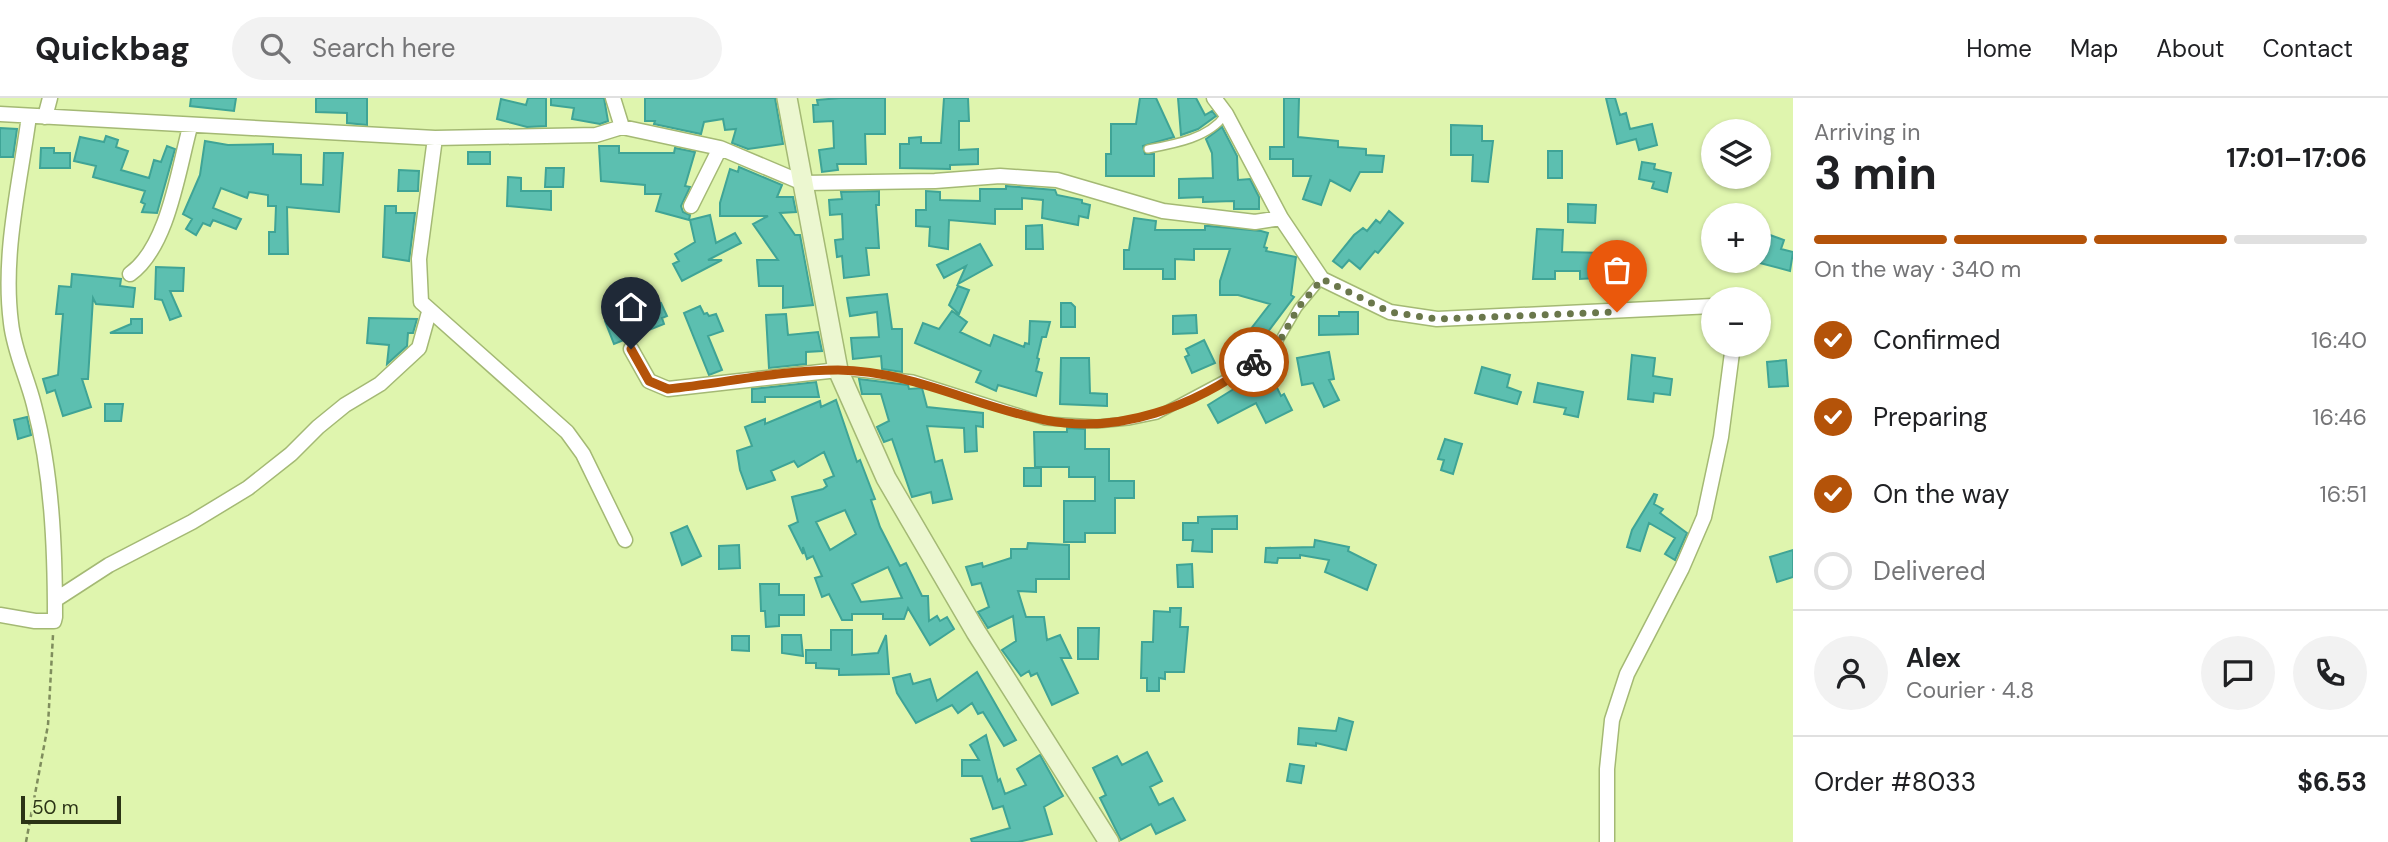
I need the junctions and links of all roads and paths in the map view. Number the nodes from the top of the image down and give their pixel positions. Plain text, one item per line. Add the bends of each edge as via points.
1 (50, 98) edge
2 (613, 98) edge
3 (787, 98) edge
4 (1214, 98) edge
5 (1230, 98) edge
6 (0, 114) edge
7 (1226, 114) junction
8 (29, 116) junction
9 (45, 117) junction
10 (190, 127) junction
11 (622, 127) junction
12 (435, 138) junction
13 (720, 148) junction
14 (1149, 149) dead end
15 (803, 183) junction
16 (691, 206) dead end
17 (1281, 218) junction
18 (6, 240) edge
19 (130, 274) dead end
20 (1322, 279) junction
21 (1701, 307) edge
22 (429, 312) junction
23 (631, 349) dead end
24 (1732, 357) edge
25 (838, 370) junction
26 (625, 540) dead end
27 (55, 600) junction
28 (0, 615) edge
29 (54, 621) junction
30 (26, 842) edge
31 (1109, 842) edge
32 (1607, 842) edge

1 - 9 street
2 - 11 street
3 - 15 street
4 - 7 street
5 - 7 street
6 - 8 street
7 - 14 lane via 1202,134
7 - 17 street
8 - 9 street
8 - 18 street
9 - 10 street
10 - 12 street
10 - 19 street via 155,246
11 - 12 street via 596,135
11 - 13 street
12 - 22 street via 419,259 419,295
13 - 15 street
13 - 16 street
15 - 17 street via 1000,176 1057,180 1163,211 1255,222
15 - 25 street
17 - 20 street
18 - 27 street via 11,324 48,474
20 - 21 street via 1390,312 1437,319
20 - 25 lane via 1298,308 1278,344 1249,366 1157,415 1128,421 1045,421 913,379
22 - 26 street via 567,432 583,454
22 - 27 street via 419,348 248,488
23 - 25 street via 649,381 668,389
24 - 32 street via 1704,517 1627,674 1612,720
25 - 31 street via 900,502
27 - 29 street
28 - 29 street
29 - 30 path via 48,725

